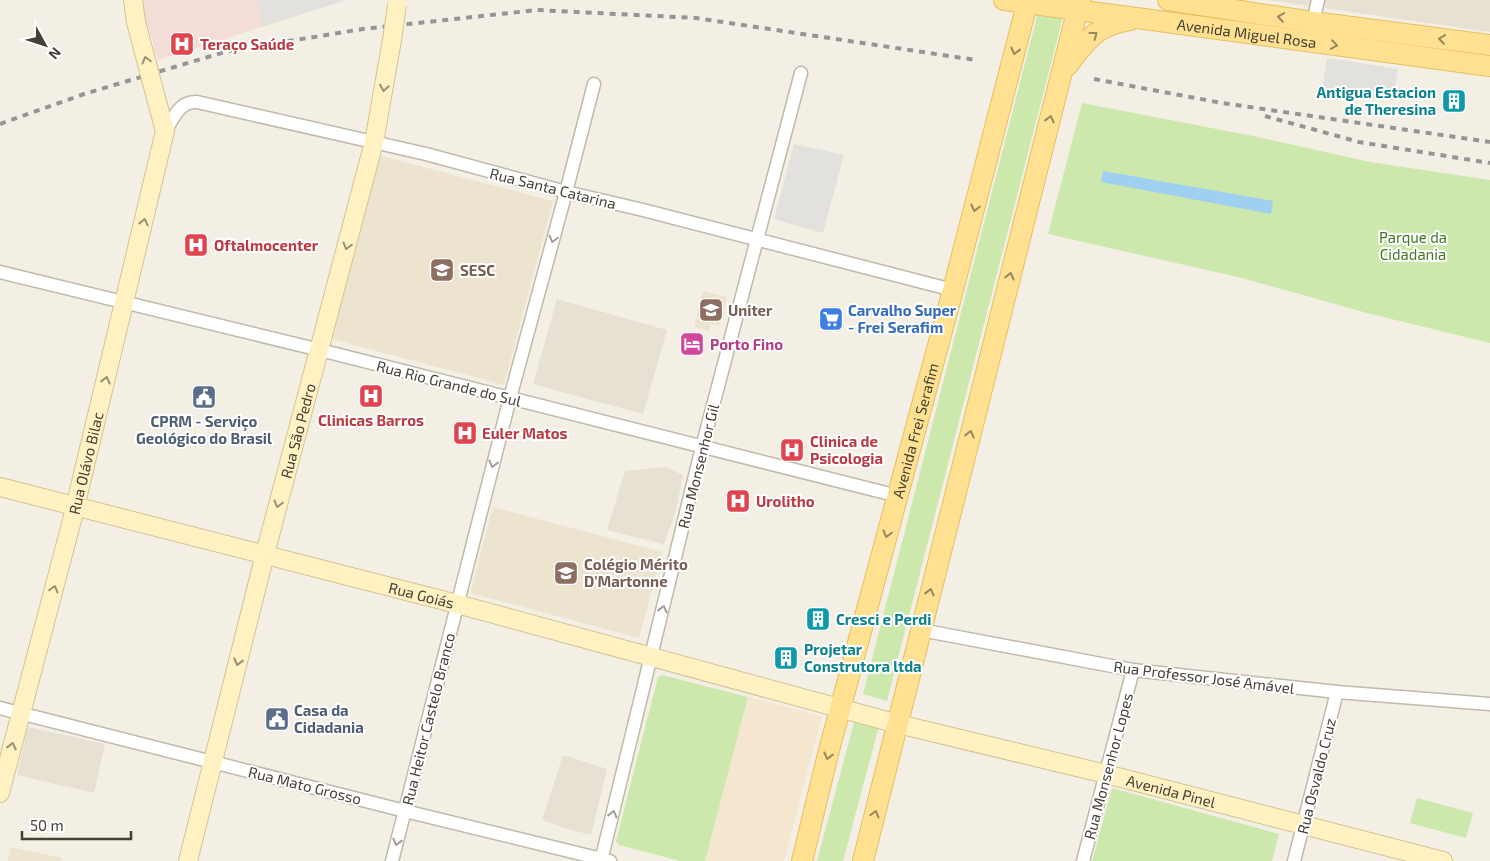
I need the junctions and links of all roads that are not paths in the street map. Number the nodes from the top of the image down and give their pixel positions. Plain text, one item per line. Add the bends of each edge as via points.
1 (134, 0) edge
2 (1004, 0) edge
3 (1168, 0) edge
4 (1318, 0) edge
5 (397, 2) edge
6 (1028, 2) edge
7 (1079, 5) edge
8 (1142, 18) junction
9 (1313, 22) junction
10 (1490, 46) edge
11 (1490, 66) edge
12 (1062, 71) junction
13 (801, 73) dead end
14 (594, 84) dead end
15 (165, 131) junction
16 (374, 142) junction
17 (566, 192) junction
18 (758, 241) junction
19 (0, 272) edge
20 (954, 290) junction
21 (125, 302) junction
22 (320, 350) junction
23 (510, 398) junction
24 (702, 447) junction
25 (0, 487) edge
26 (898, 496) junction
27 (74, 506) junction
28 (265, 554) junction
29 (457, 604) junction
30 (921, 630) junction
31 (652, 656) junction
32 (1133, 670) junction
33 (1336, 692) junction
34 (1490, 704) edge
35 (0, 708) edge
36 (840, 709) junction
37 (20, 713) junction
38 (898, 724) junction
39 (212, 762) junction
40 (1106, 774) junction
41 (0, 793) edge
42 (405, 811) junction
43 (1304, 826) junction
44 (604, 860) edge
45 (188, 861) edge
46 (392, 861) edge
47 (802, 861) edge
48 (862, 861) edge
49 (1083, 861) edge
50 (1294, 861) edge
51 (1443, 861) edge

15 -> 1 street, bridge via 136,22
2 - 6 main road, Avenida Miguel Rosa
9 -> 3 main road, Avenida Miguel Rosa
4 - 9 street
5 -> 16 street, Rua São Pedro, bridge
6 - 7 main road, Avenida Miguel Rosa
6 -> 20 main road, Avenida Frei Serafim
7 - 8 main road, Avenida Miguel Rosa
7 - 12 main road
8 -> 11 main road, Avenida Miguel Rosa
12 -> 8 main road via 1090,36 1120,22
10 -> 9 main road, Avenida Miguel Rosa
30 -> 12 main road
13 - 18 street, Rua Monsenhor Gil
14 - 17 street, Rua Heitor Castelo Branco
15 - 16 street, Rua Santa Catarina via 183,104 190,102
21 -> 15 street, Rua Olávo Bilac
16 - 17 street, Rua Santa Catarina
16 -> 22 street, Rua São Pedro
17 - 18 street, Rua Santa Catarina
17 -> 23 street, Rua Heitor Castelo Branco
18 - 20 street, Rua Santa Catarina
18 - 24 street, Rua Monsenhor Gil
19 - 21 street, Rua Rio Grande do Sul
20 - 26 main road, Avenida Frei Serafim
21 - 22 street, Rua Rio Grande do Sul
27 -> 21 street, Rua Olávo Bilac
22 - 23 street, Rua Rio Grande do Sul
22 -> 28 street, Rua São Pedro
23 - 24 street, Rua Rio Grande do Sul
23 -> 29 street, Rua Heitor Castelo Branco
24 - 26 street, Rua Rio Grande do Sul
31 -> 24 street, Rua Monsenhor Gil
25 - 27 street, Rua Goiás
26 -> 36 main road, Avenida Frei Serafim
27 - 28 street, Rua Goiás
37 -> 27 street, Rua Olávo Bilac
28 - 29 street, Rua Goiás
28 -> 39 street, Rua São Pedro
29 - 31 street, Rua Goiás
29 - 42 street, Rua Heitor Castelo Branco
30 - 32 street, Rua Professor José Amável
30 - 38 main road
31 - 36 street, Rua Goiás
44 -> 31 street, Rua Monsenhor Gil
32 - 33 street, Rua Professor José Amável
32 - 40 street, Rua Monsenhor Lopes
33 - 34 street, Rua Professor José Amável
33 - 43 street, Rua Osvaldo Cruz
35 - 37 street, Rua Mato Grosso
36 - 38 street, Avenida Pinel
36 -> 47 main road, Avenida Frei Serafim
37 - 39 street, Rua Mato Grosso
41 -> 37 street, Rua Olávo Bilac
38 - 40 street, Avenida Pinel
48 -> 38 main road
39 - 42 street, Rua Mato Grosso
39 - 45 street, Rua São Pedro
40 - 43 street, Avenida Pinel
40 - 49 street, Rua Monsenhor Lopes
42 - 44 street, Rua Mato Grosso
42 -> 46 street, Rua Heitor Castelo Branco
43 - 50 street, Rua Osvaldo Cruz
43 - 51 street, Avenida Pinel

